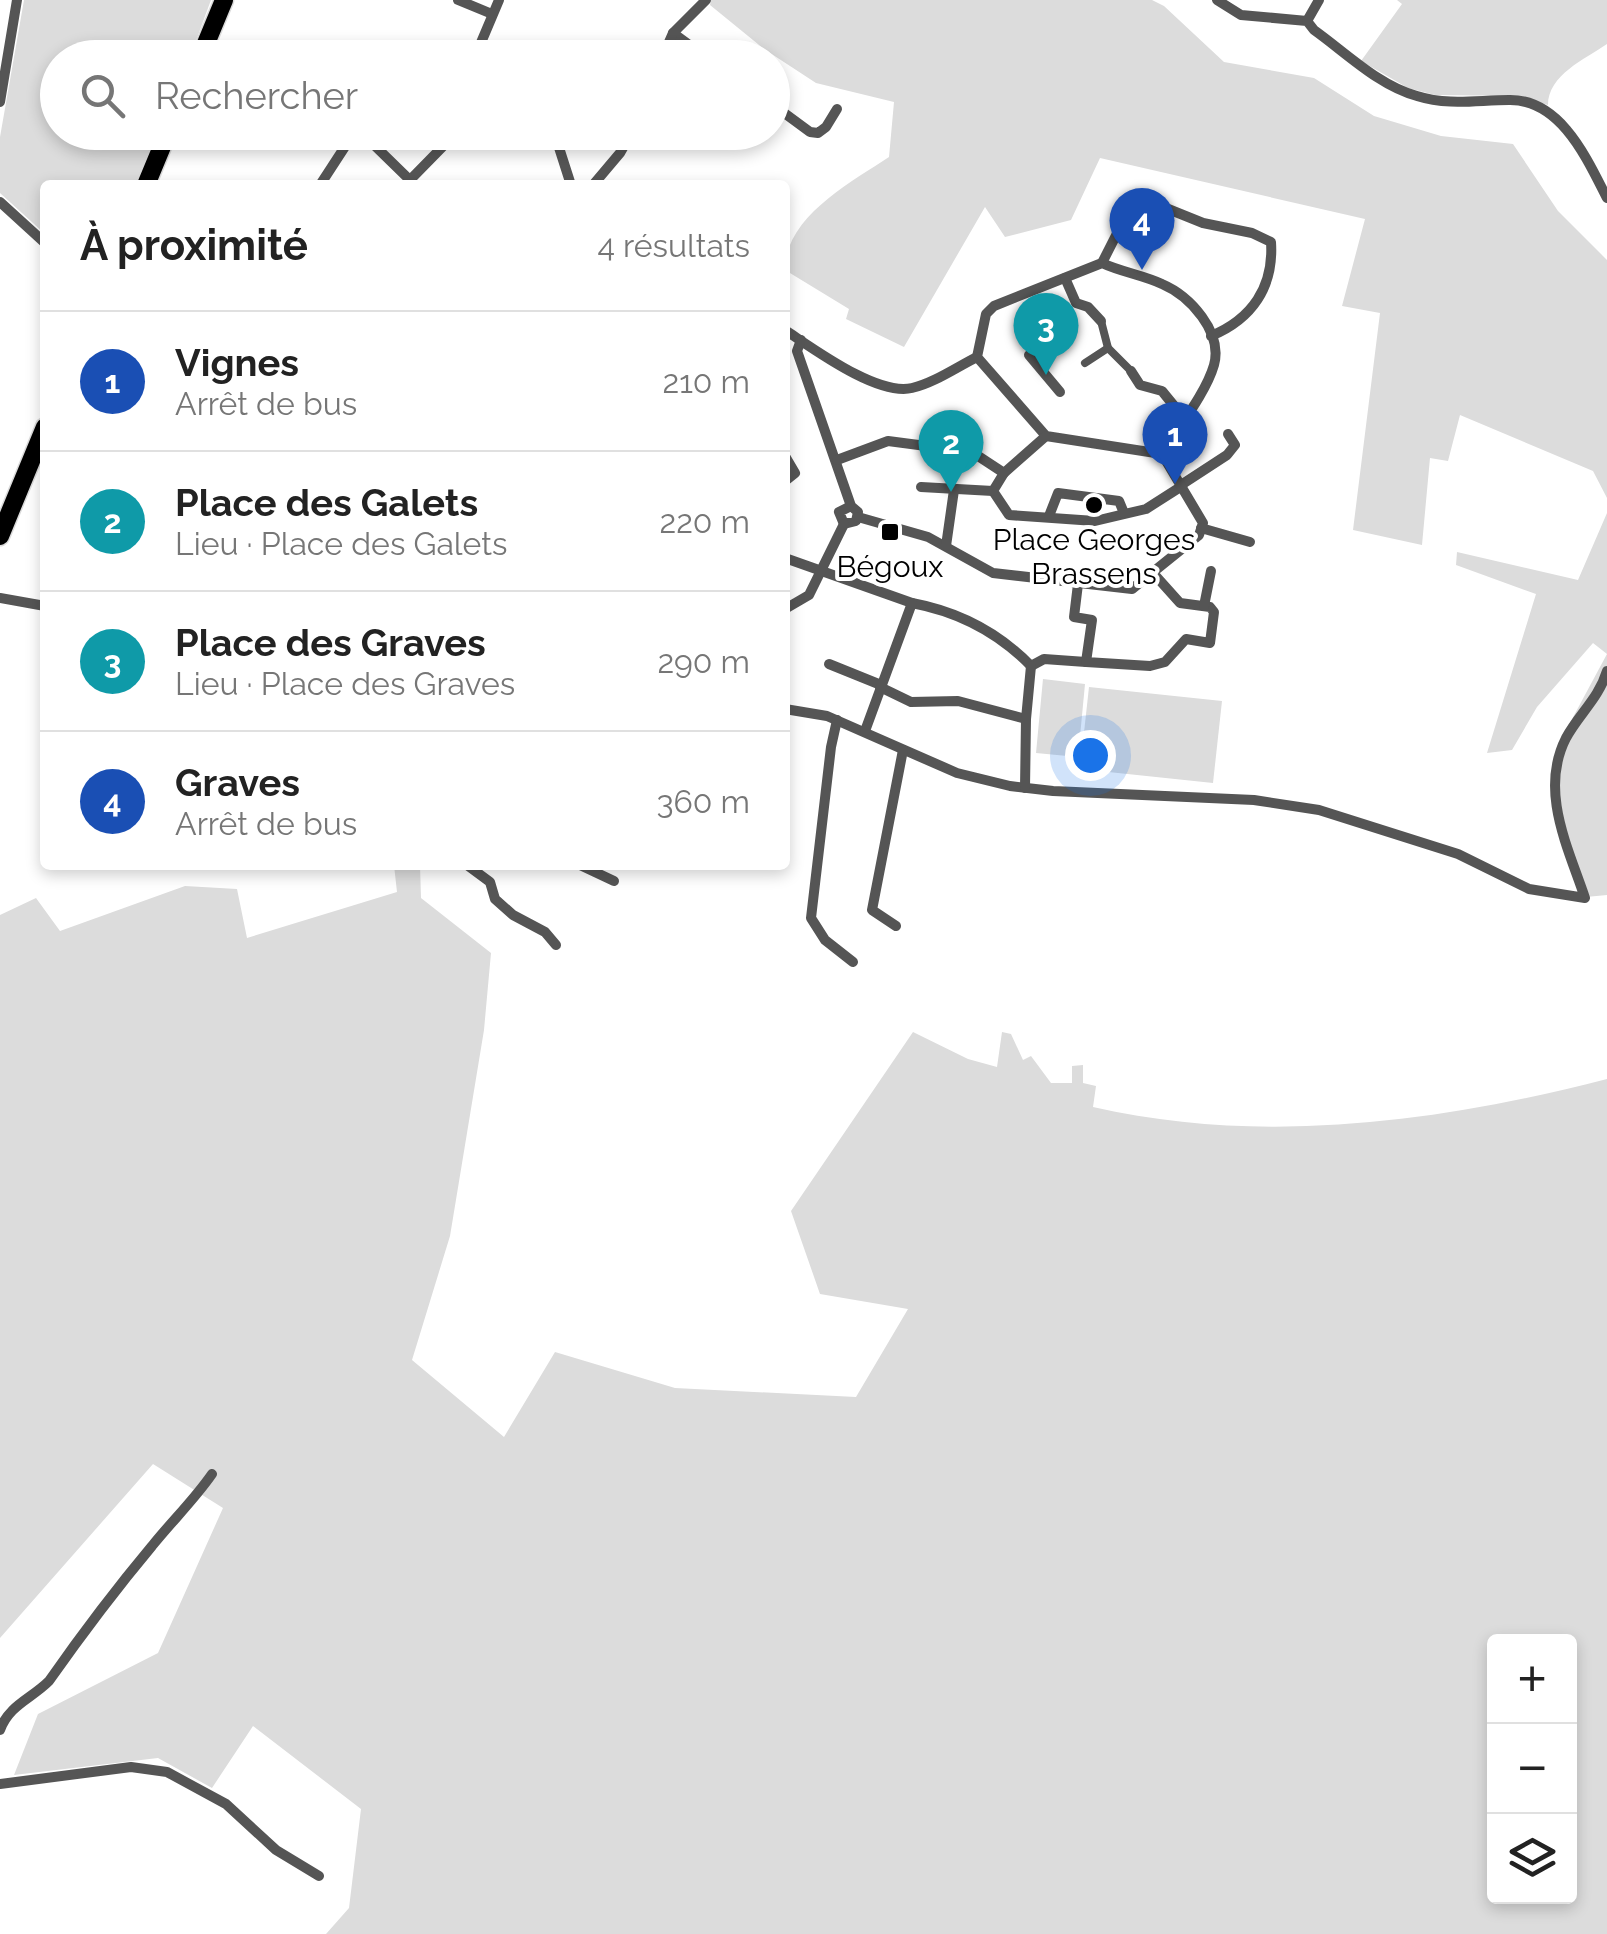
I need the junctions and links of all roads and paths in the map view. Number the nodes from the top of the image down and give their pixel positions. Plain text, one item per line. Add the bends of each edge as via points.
1 (17, 0) edge
2 (224, 0) edge
3 (458, 0) edge
4 (498, 0) edge
5 (706, 0) edge
6 (1217, 0) edge
7 (1319, 0) edge
8 (492, 14) junction
9 (1307, 21) junction
10 (673, 33) junction
11 (207, 40) edge
12 (482, 40) edge
13 (670, 40) edge
14 (683, 40) edge
15 (0, 102) edge
16 (837, 108) dead end
17 (790, 117) edge
18 (161, 150) edge
19 (343, 150) edge
20 (379, 150) edge
21 (441, 150) edge
22 (560, 150) edge
23 (622, 150) edge
24 (148, 180) edge
25 (323, 180) edge
26 (411, 180) edge
27 (415, 180) edge
28 (569, 180) edge
29 (597, 180) edge
30 (1607, 198) edge
31 (0, 202) edge
32 (40, 238) edge
33 (1102, 263) junction
34 (1064, 278) junction
35 (1101, 322) joint
36 (790, 333) edge
37 (1211, 336) junction
38 (801, 340) junction
39 (1108, 348) junction
40 (1029, 356) dead end
41 (977, 357) junction
42 (1085, 363) dead end
43 (1132, 371) joint
44 (1060, 392) dead end
45 (1184, 418) junction
46 (1228, 434) dead end
47 (1046, 436) junction
48 (40, 440) edge
49 (1162, 454) junction
50 (837, 460) junction
51 (1004, 473) junction
52 (1182, 486) junction
53 (920, 487) dead end
54 (954, 490) junction
55 (993, 491) junction
56 (851, 506) junction
57 (1124, 513) junction
58 (1049, 516) junction
59 (858, 518) junction
60 (844, 524) junction
61 (1201, 528) junction
62 (0, 536) edge
63 (1250, 542) dead end
64 (946, 546) junction
65 (790, 560) edge
66 (822, 571) junction
67 (1210, 571) dead end
68 (1154, 574) junction
69 (1078, 584) junction
70 (0, 598) edge
71 (912, 603) junction
72 (40, 605) edge
73 (1204, 606) junction
74 (790, 607) edge
75 (1086, 662) junction
76 (830, 664) dead end
77 (1031, 666) junction
78 (1607, 671) edge
79 (880, 686) junction
80 (790, 710) edge
81 (1026, 719) junction
82 (837, 720) junction
83 (865, 731) junction
84 (903, 750) junction
85 (1024, 788) junction
86 (474, 870) edge
87 (591, 870) edge
88 (614, 881) dead end
89 (896, 926) dead end
90 (556, 945) dead end
91 (853, 962) dead end
92 (212, 1474) dead end
93 (0, 1730) edge
94 (0, 1784) edge
95 (319, 1876) dead end

1 - 15 street
2 - 11 main road
3 - 8 street
4 - 8 street
5 - 10 street
6 - 9 street via 1241,15
7 - 9 street
8 - 12 street
9 - 30 street via 1402,91 1444,102 1522,100 1543,110 1581,148
10 - 13 street
10 - 14 street
16 - 17 street via 818,133
18 - 24 main road
19 - 25 street
20 - 26 street
21 - 27 street
22 - 28 street
23 - 29 street
31 - 32 street
33 - 34 street
33 - 37 street via 1184,297
33 - 37 street via 1136,196 1271,242 1257,302 1234,327
34 - 35 street via 1076,303
34 - 41 street via 994,306 986,314
35 - 39 street
36 - 38 street
37 - 45 street via 1214,365
38 - 41 street via 856,376 897,388 912,388
38 - 50 street via 797,350
39 - 42 street
39 - 43 street
40 - 44 street
41 - 47 street
43 - 45 street via 1140,385 1162,391
45 - 49 street
46 - 52 street via 1234,446 1227,455
47 - 49 street
47 - 51 street
48 - 62 main road
49 - 52 street
50 - 51 street via 888,441 972,452
50 - 56 street
51 - 55 street
52 - 57 street via 1146,509
52 - 61 street
53 - 54 street
54 - 55 street
54 - 64 street
55 - 58 street via 1009,514
56 - 59 street
56 - 60 street via 839,512
57 - 58 street via 1095,520
57 - 58 street via 1119,501 1058,493
59 - 60 street
59 - 64 street
60 - 66 street
61 - 63 street
61 - 68 street
64 - 69 street via 993,573
65 - 66 street
66 - 71 street
66 - 74 street via 805,600
67 - 73 street
68 - 69 street via 1132,590
68 - 73 street via 1180,603
69 - 75 street via 1074,617 1092,620
70 - 72 street
71 - 77 street via 990,631
71 - 79 street
73 - 75 street via 1214,612 1210,643 1186,639 1166,662 1150,666
75 - 77 street via 1044,659
76 - 79 street
77 - 81 street
78 - 85 street via 1568,735 1554,774 1560,824 1585,898 1529,889 1458,854 1318,810 1254,800
79 - 81 street via 911,702 958,701
79 - 83 street
80 - 82 street
81 - 85 street
82 - 83 street
82 - 91 street via 811,918 825,940
83 - 84 street
84 - 85 street via 957,773
84 - 89 street via 872,910
86 - 90 street via 490,882 495,900
87 - 88 street
92 - 93 street via 49,1681 5,1716
94 - 95 street via 131,1767 167,1772 226,1804 276,1850

